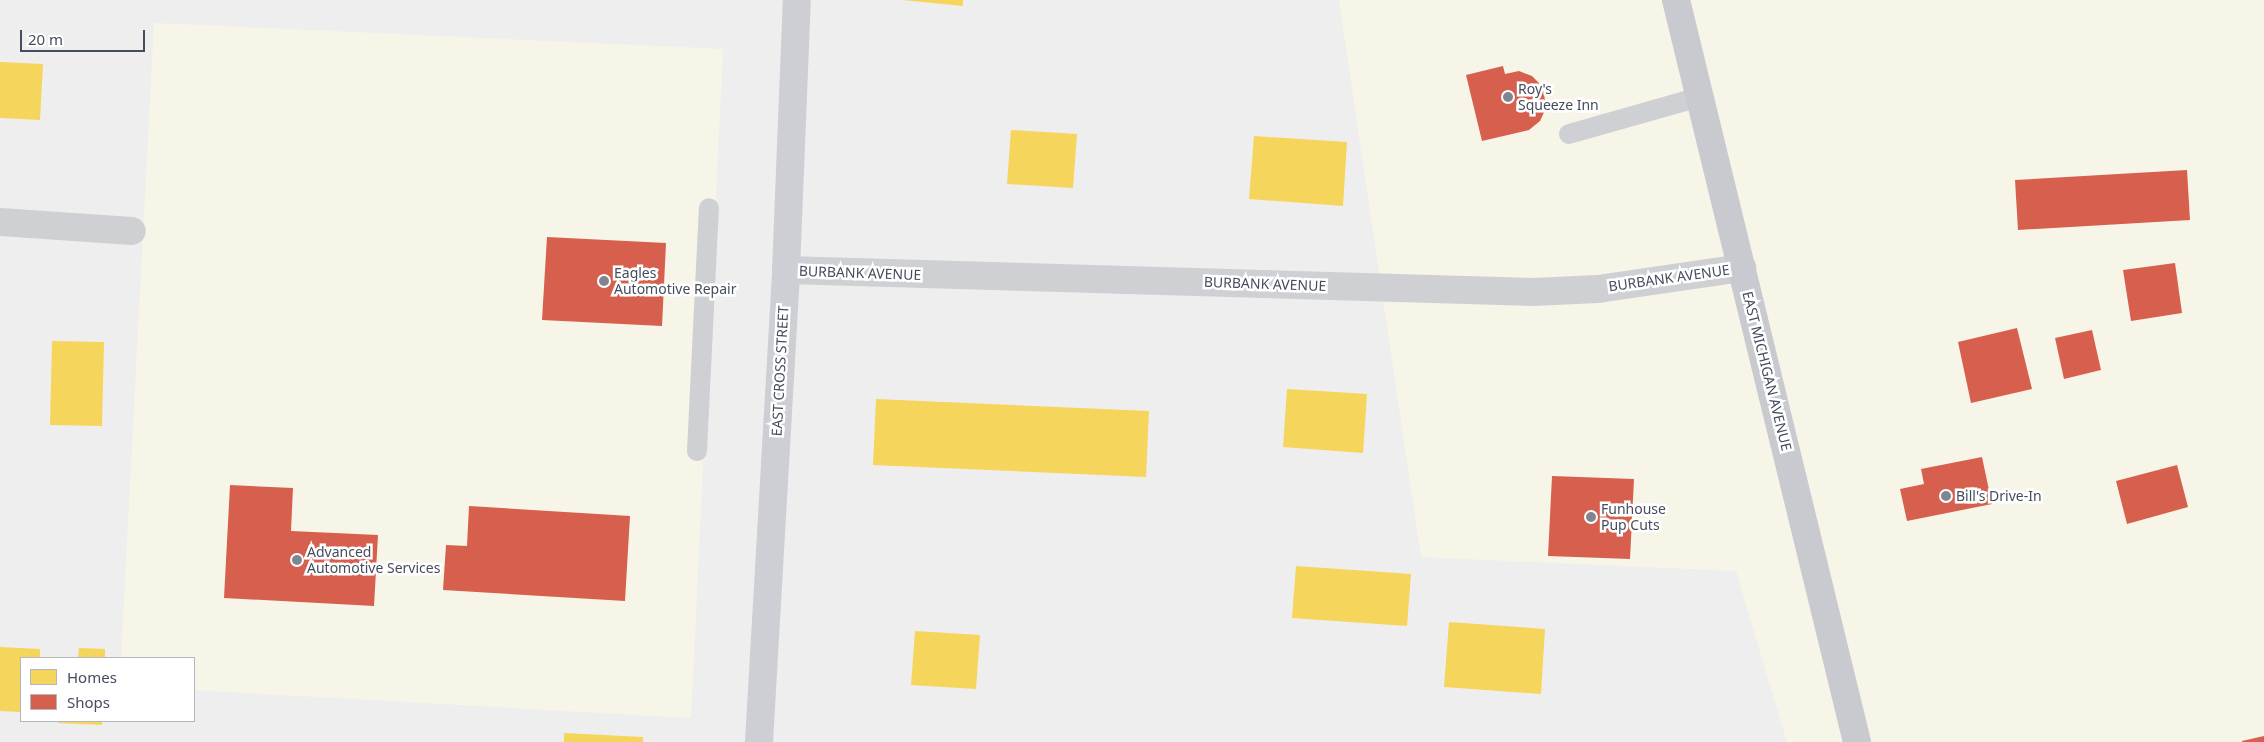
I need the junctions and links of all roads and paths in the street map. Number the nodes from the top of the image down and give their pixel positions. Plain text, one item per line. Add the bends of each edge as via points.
1 (797, 0) edge
2 (1676, 0) edge
3 (1700, 97) junction
4 (1569, 134) dead end
5 (710, 208) dead end
6 (0, 222) edge
7 (132, 231) dead end
8 (1742, 268) junction
9 (786, 270) junction
10 (697, 452) dead end
11 (759, 742) edge
12 (1856, 742) edge

1 - 9 street, EAST CROSS STREET
2 - 3 main road, EAST MICHIGAN AVENUE
3 - 4 lane
3 - 8 main road, EAST MICHIGAN AVENUE
5 - 10 lane
6 - 7 street
8 - 9 street, BURBANK AVENUE via 1598,288 1533,292
8 - 12 main road, EAST MICHIGAN AVENUE
9 - 11 street, EAST CROSS STREET

